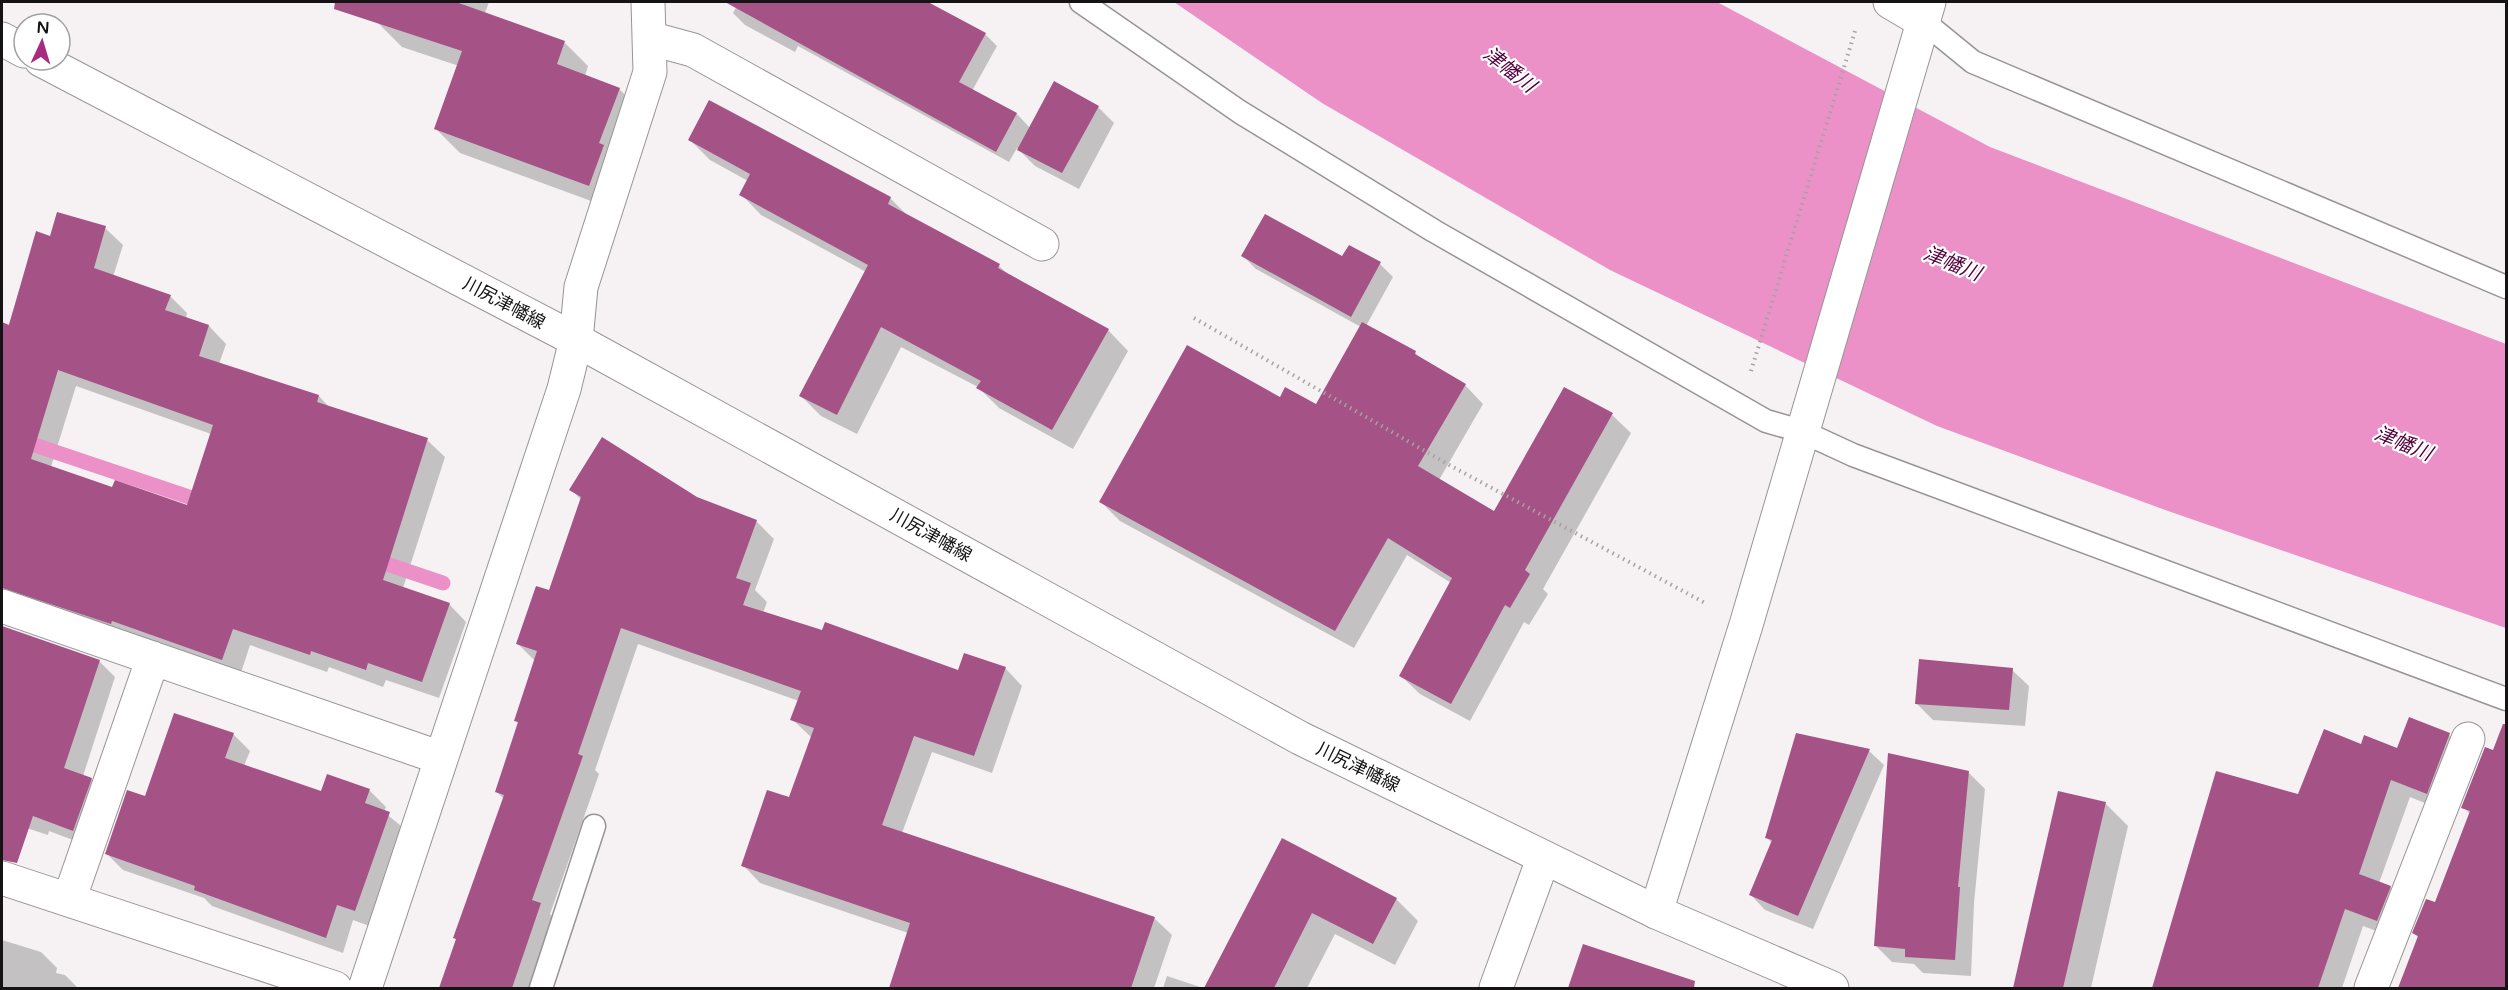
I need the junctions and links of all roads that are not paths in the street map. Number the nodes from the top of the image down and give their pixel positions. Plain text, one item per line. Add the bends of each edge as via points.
1 (648, 2) edge
2 (1081, 2) edge
3 (1890, 2) edge
4 (1926, 12) edge
5 (649, 38) junction
6 (64, 72) edge
7 (1042, 244) dead end
8 (2506, 287) edge
9 (576, 340) junction
10 (1803, 424) junction
11 (2, 606) edge
12 (153, 658) junction
13 (2506, 699) edge
14 (2468, 739) dead end
15 (441, 758) junction
16 (594, 826) dead end
17 (1543, 859) junction
18 (2, 878) edge
19 (69, 900) junction
20 (1656, 912) junction
21 (336, 988) edge
22 (365, 988) edge
23 (541, 988) edge
24 (1496, 988) edge
25 (1832, 988) edge
26 (2371, 988) edge

1 - 5 street
2 - 10 lane via 1240,112 1434,231 1766,421
3 - 4 street
4 - 8 lane via 1973,62
4 - 10 street
5 - 7 street via 693,50
5 - 9 street via 650,72 581,287
6 - 9 street, 川尻津幡線
9 - 15 street via 564,389
9 - 17 street, 川尻津幡線 via 1300,738
10 - 13 lane via 1853,455
10 - 20 street via 1746,625
11 - 12 street
12 - 15 street
12 - 19 street
14 - 26 street
15 - 22 street
16 - 23 lane
17 - 20 street, 川尻津幡線
17 - 24 street
18 - 19 street
19 - 21 street
20 - 25 street, 川尻津幡線

